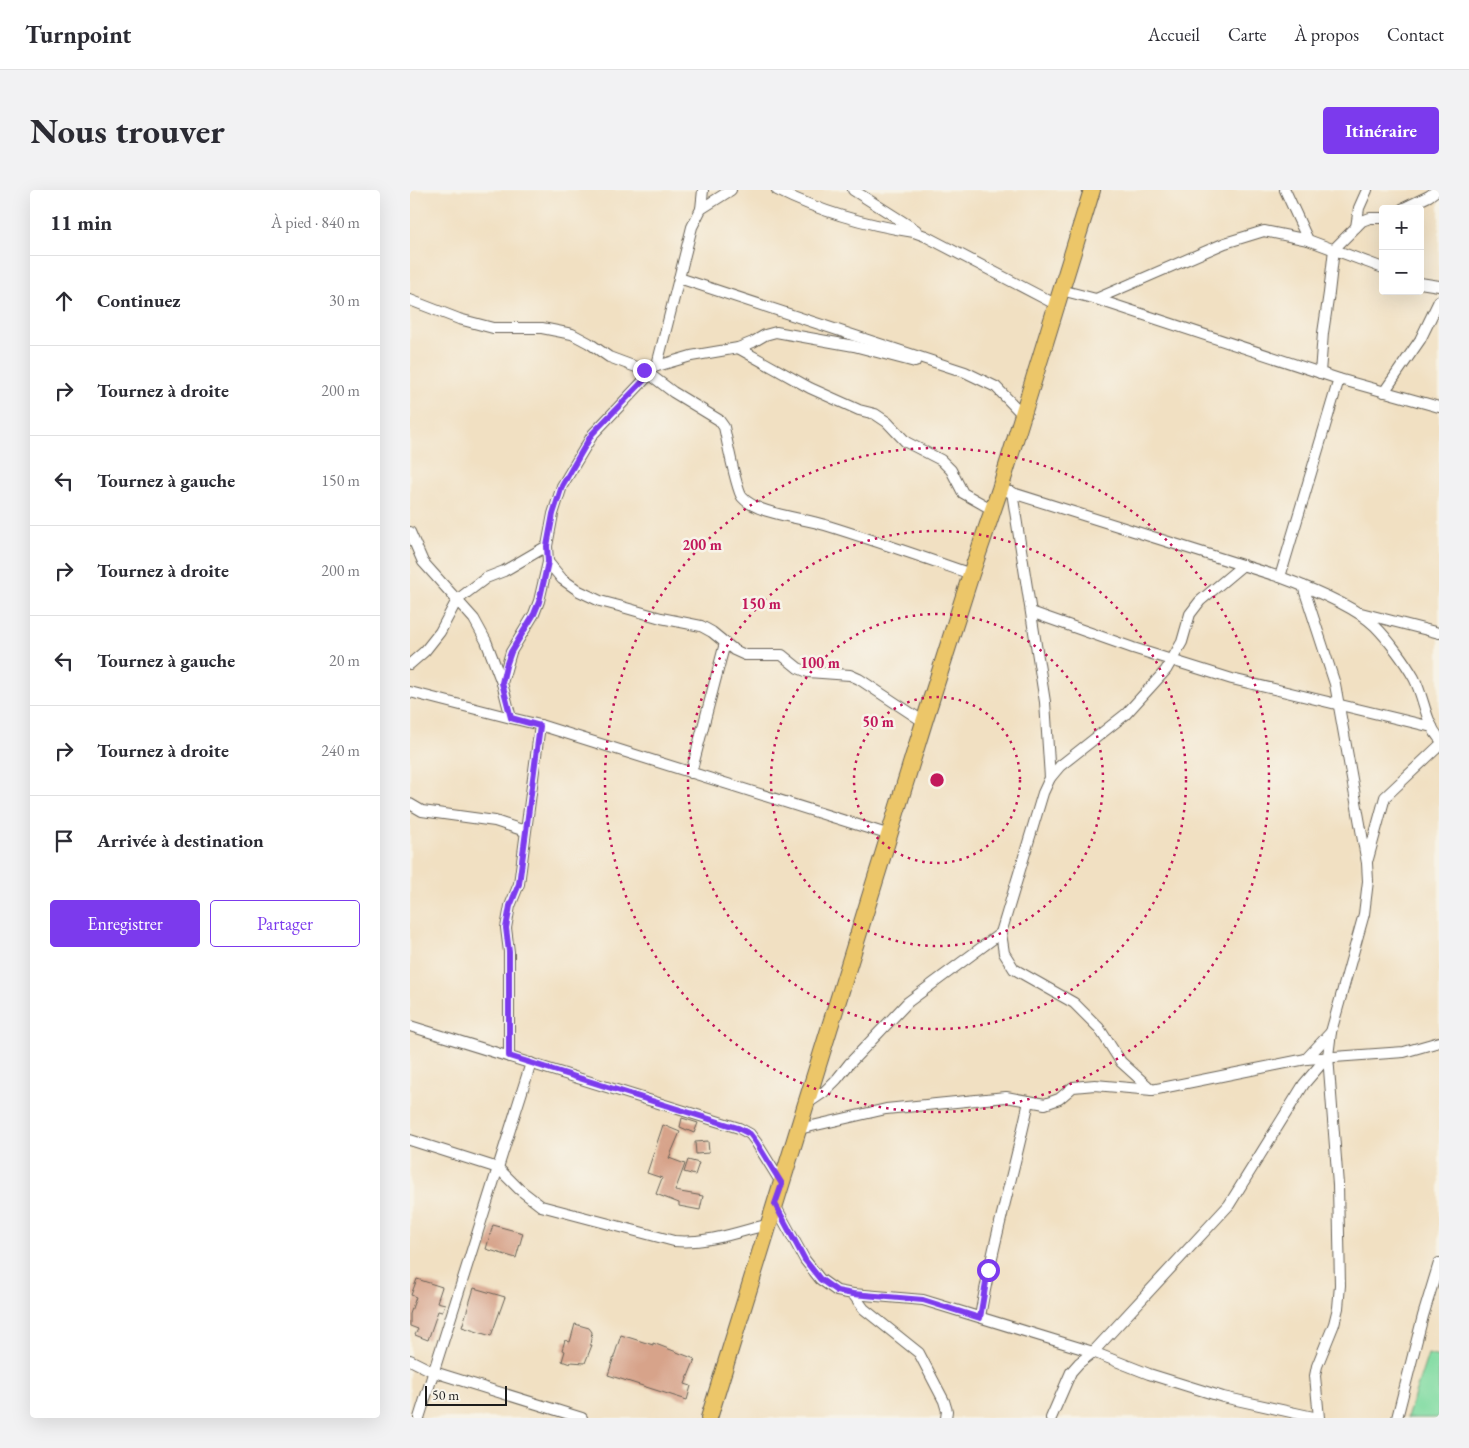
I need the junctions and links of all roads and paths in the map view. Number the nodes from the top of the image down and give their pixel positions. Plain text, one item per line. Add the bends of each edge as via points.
1 (703, 190) edge
2 (731, 190) edge
3 (777, 190) edge
4 (852, 190) edge
5 (1092, 190) edge
6 (1285, 190) edge
7 (1367, 190) edge
8 (1437, 190) edge
9 (1410, 205) edge
10 (701, 209) junction
11 (1379, 218) edge
12 (1356, 227) junction
13 (925, 236) junction
14 (1308, 240) junction
15 (1334, 249) junction
16 (1379, 266) edge
17 (680, 278) junction
18 (1424, 284) edge
19 (1439, 286) edge
20 (1059, 297) junction
21 (1096, 299) junction
22 (410, 300) edge
23 (1439, 301) edge
24 (738, 348) junction
25 (657, 365) junction
26 (955, 369) junction
27 (646, 373) junction
28 (1320, 373) junction
29 (1339, 379) junction
30 (1384, 392) junction
31 (1439, 407) edge
32 (1023, 415) junction
33 (1006, 491) junction
34 (993, 510) junction
35 (410, 532) edge
36 (547, 546) junction
37 (548, 562) junction
38 (1243, 565) junction
39 (971, 574) junction
40 (1280, 577) junction
41 (1304, 586) junction
42 (457, 600) junction
43 (1355, 611) junction
44 (1031, 612) junction
45 (1439, 633) edge
46 (725, 642) junction
47 (1172, 660) junction
48 (410, 664) edge
49 (502, 683) junction
50 (410, 692) edge
51 (1338, 705) junction
52 (511, 718) junction
53 (924, 722) junction
54 (540, 726) junction
55 (1437, 734) edge
56 (1439, 746) edge
57 (691, 773) junction
58 (1050, 778) junction
59 (410, 804) edge
60 (525, 831) junction
61 (890, 835) junction
62 (1367, 863) junction
63 (1001, 933) junction
64 (410, 1026) edge
65 (1331, 1032) junction
66 (1439, 1042) edge
67 (509, 1056) junction
68 (1328, 1056) junction
69 (1306, 1059) junction
70 (531, 1063) junction
71 (1152, 1090) junction
72 (1029, 1101) junction
73 (805, 1106) junction
74 (799, 1130) junction
75 (410, 1140) edge
76 (498, 1168) junction
77 (782, 1184) junction
78 (775, 1204) junction
79 (769, 1224) junction
80 (1439, 1264) edge
81 (853, 1294) junction
82 (980, 1318) junction
83 (1093, 1352) junction
84 (410, 1360) edge
85 (434, 1372) junction
86 (419, 1418) edge
87 (582, 1418) edge
88 (709, 1418) edge
89 (946, 1418) edge
90 (1051, 1418) edge
91 (1319, 1418) edge
92 (1397, 1418) edge

1 - 10 street
2 - 10 street
3 - 13 street via 845,217
4 - 13 street
5 - 20 main road
6 - 14 street
7 - 12 street via 1358,208
8 - 9 street
10 - 17 street via 692,227
11 - 12 street via 1366,219
12 - 15 street
13 - 20 street
14 - 15 street
14 - 21 street via 1259,232 1225,243
15 - 16 street
15 - 28 street
17 - 25 street
17 - 26 street
18 - 19 street
20 - 21 street
20 - 32 main road
21 - 28 street
22 - 27 street via 493,328 542,328 572,334 609,357
23 - 30 street via 1420,340
24 - 25 street
24 - 26 street via 776,332 854,346 936,368
24 - 34 street via 810,388 875,414 906,442 941,460 951,470 963,492
25 - 27 street
26 - 32 street via 996,388
27 - 36 street via 592,434 562,486
27 - 39 street via 719,420 724,427 738,487 750,503
28 - 29 street
29 - 30 street
29 - 40 street
30 - 31 street
32 - 33 main road
33 - 34 main road
33 - 38 street
33 - 44 street
34 - 39 main road
35 - 42 street via 423,562
36 - 37 street
36 - 42 street via 486,578
37 - 46 street via 579,591 661,618 701,626
37 - 49 street via 536,608 511,652
38 - 40 street
38 - 47 street via 1200,601 1190,614 1182,642
39 - 53 main road
40 - 41 street
41 - 43 street
41 - 51 street via 1332,673
42 - 48 street via 440,632
42 - 49 street via 486,641
43 - 45 street
43 - 55 street via 1375,625 1414,678
44 - 47 street
44 - 58 street via 1045,702
46 - 53 street via 745,655 782,655 808,672 859,678
46 - 57 street
47 - 51 street via 1232,679
47 - 58 street via 1126,714 1060,766
49 - 52 street
50 - 52 street
51 - 55 street
51 - 62 street
52 - 54 street
53 - 61 main road
54 - 57 street
54 - 60 street
56 - 62 street via 1385,797
57 - 61 street
58 - 63 street
59 - 60 street via 422,811 495,821
60 - 67 street via 519,884 506,928
61 - 73 main road
62 - 65 street via 1364,914
63 - 71 street via 1004,953 1014,969 1074,1003 1099,1028 1121,1062
63 - 73 street via 908,1002 837,1079
64 - 67 street
65 - 68 street
65 - 69 street
66 - 68 street via 1404,1052
67 - 70 street
68 - 69 street
68 - 83 street via 1304,1084 1229,1205
68 - 91 street via 1338,1185 1340,1285 1334,1324 1315,1376
69 - 71 street
70 - 76 street
70 - 77 street via 738,1128 750,1134
71 - 72 street via 1095,1085 1073,1087 1059,1099 1044,1104
72 - 74 street via 1006,1097 886,1109
72 - 82 street via 988,1270
73 - 74 main road
74 - 77 main road
75 - 76 street
76 - 79 street via 541,1206 674,1241 706,1241
76 - 85 street
77 - 78 main road
78 - 79 main road
78 - 81 street via 805,1260 820,1279 837,1291
79 - 88 main road
80 - 92 street
81 - 82 street via 923,1300
81 - 89 street via 864,1309 918,1353 944,1401
82 - 83 street
83 - 90 street via 1071,1372
83 - 91 street via 1149,1374 1223,1396
84 - 85 street
85 - 86 street
85 - 87 street

